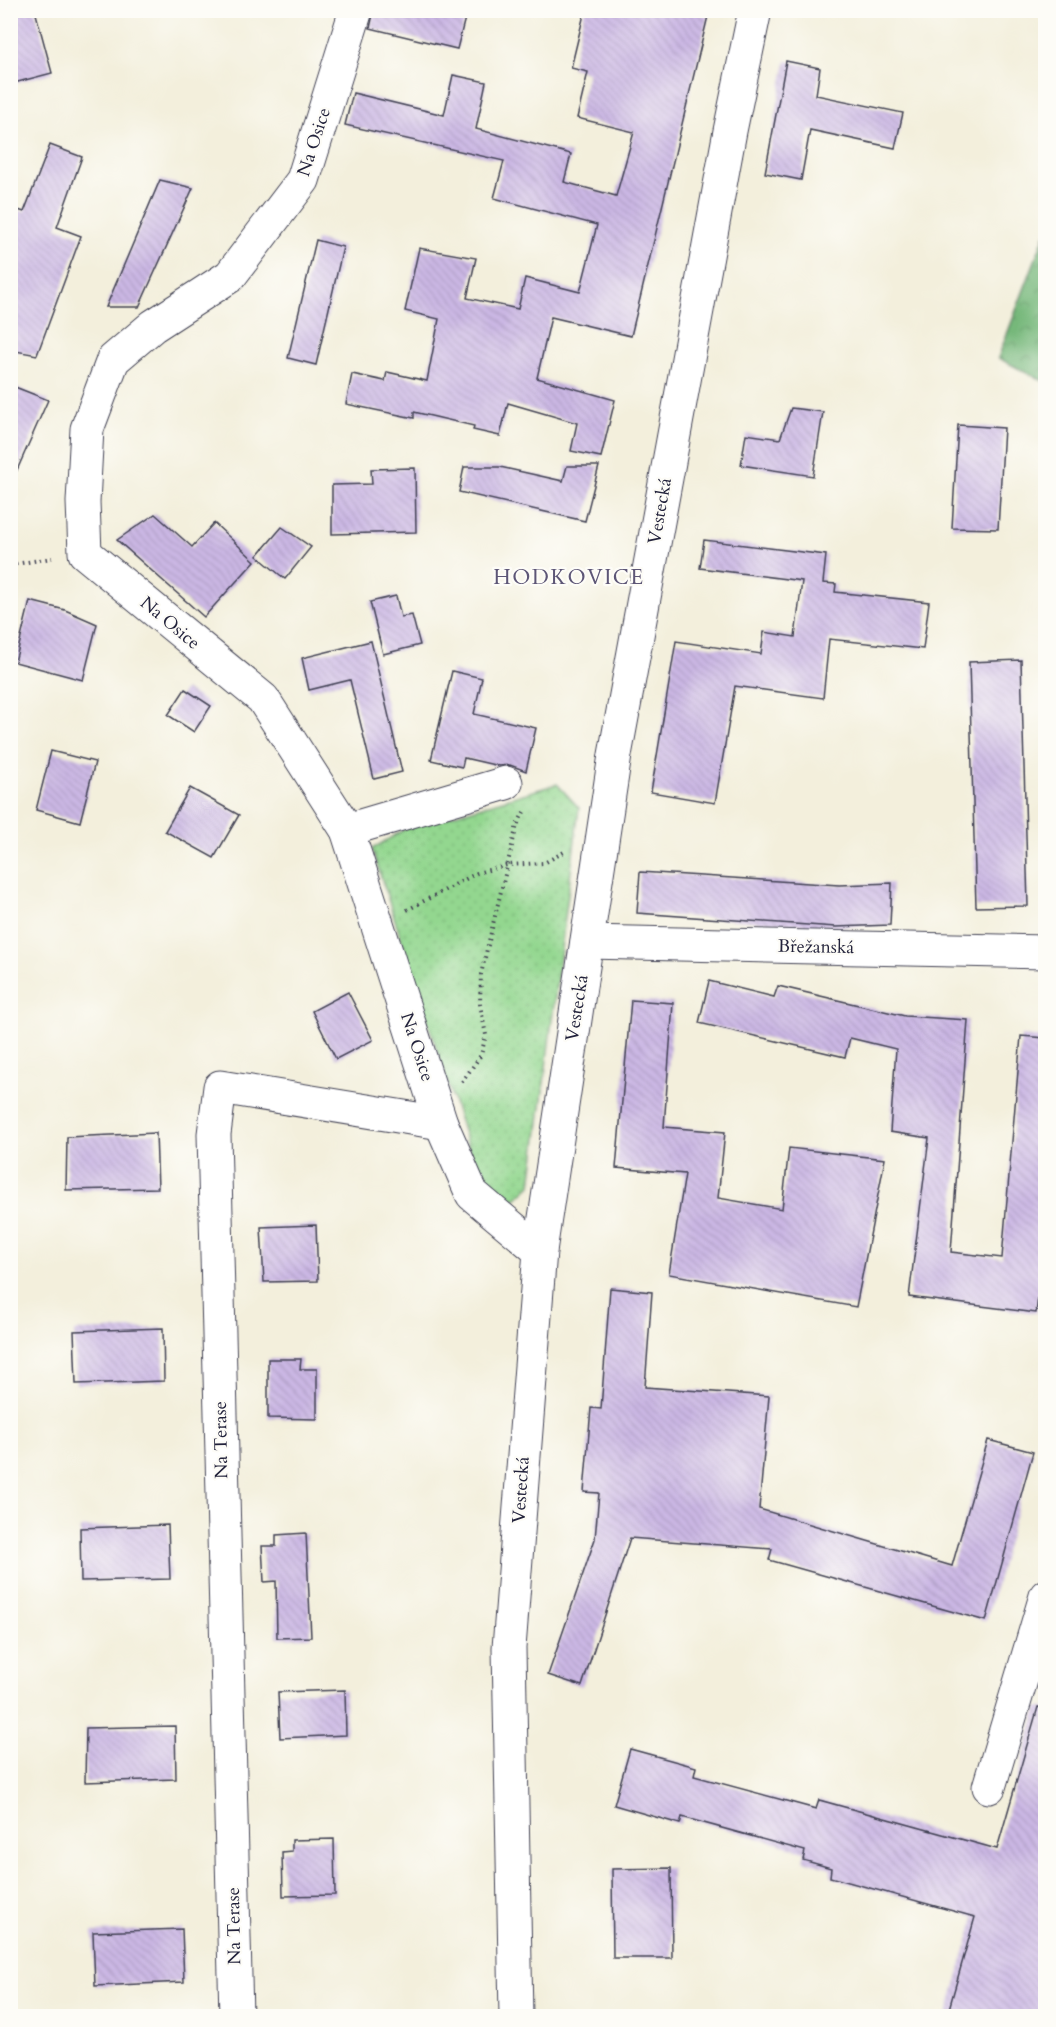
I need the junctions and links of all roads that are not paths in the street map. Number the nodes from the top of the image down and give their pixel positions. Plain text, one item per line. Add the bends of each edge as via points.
1 (356, 10) edge
2 (755, 10) edge
3 (517, 794) road end
4 (347, 830) junction
5 (587, 942) junction
6 (1046, 951) edge
7 (437, 1112) junction
8 (540, 1251) junction
9 (1046, 1596) edge
10 (989, 1787) dead end
11 (236, 2016) edge
12 (516, 2016) edge

1 - 4 street, Na Osice via 303,180 230,276 153,326 113,360 87,429 83,502 86,553 262,699
2 - 5 street, Vestecká via 603,832
3 - 4 street
4 - 7 street, Na Osice
5 - 6 street, Břežanská
5 - 8 street, Vestecká
7 - 8 street, Na Osice via 472,1194
7 - 11 street, Na Terase via 220,1087 214,1134
8 - 12 street, Vestecká via 509,1648
9 - 10 street

